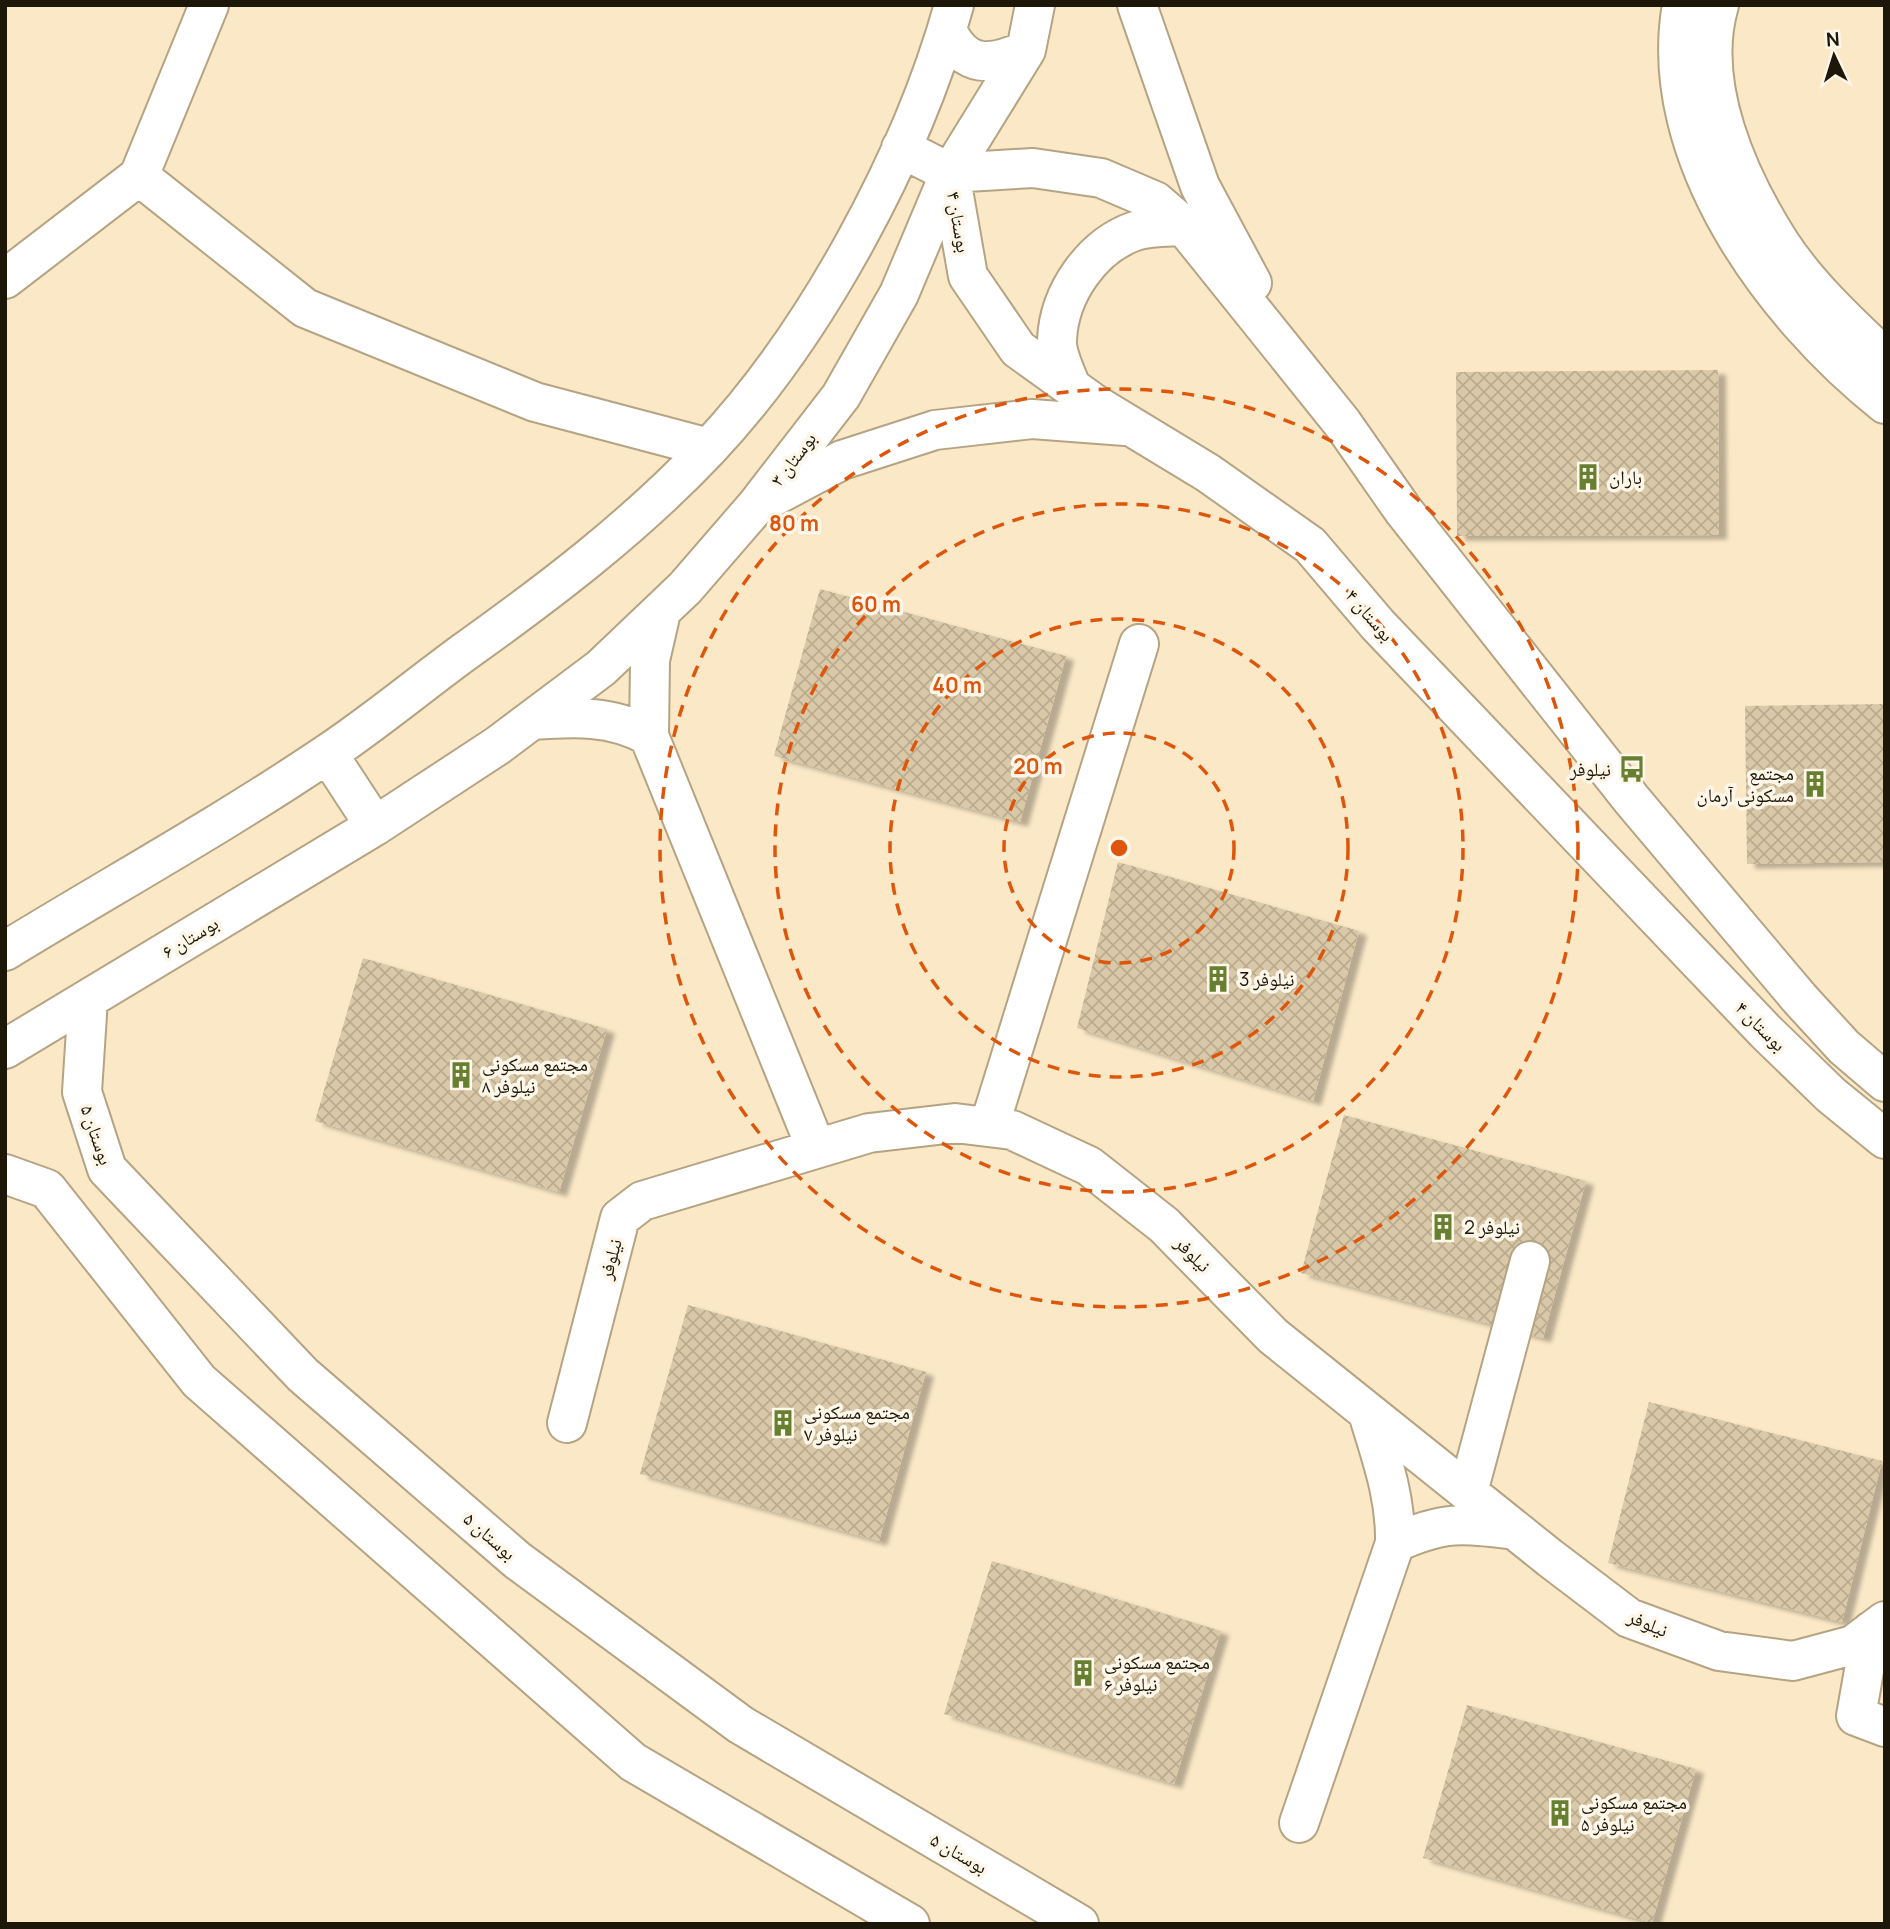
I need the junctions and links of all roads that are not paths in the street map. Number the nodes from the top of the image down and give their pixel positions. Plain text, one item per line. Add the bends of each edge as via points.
1 (209, 5) edge
2 (1035, 5) edge
3 (1136, 5) edge
4 (1682, 5) edge
5 (1719, 5) edge
6 (950, 18) edge
7 (1026, 50) junction
8 (901, 148) junction
9 (950, 173) junction
10 (139, 176) junction
11 (1184, 226) junction
12 (858, 233) junction
13 (916, 254) junction
14 (5, 279) edge
15 (1885, 358) edge
16 (1293, 359) junction
17 (1071, 387) junction
18 (1885, 404) edge
19 (1129, 426) junction
20 (709, 449) junction
21 (756, 506) junction
22 (661, 612) junction
23 (1139, 644) dead end
24 (532, 720) junction
25 (649, 736) junction
26 (328, 754) junction
27 (375, 825) junction
28 (5, 951) edge
29 (88, 999) junction
30 (5, 1049) edge
31 (1885, 1083) edge
32 (989, 1127) junction
33 (1885, 1139) edge
34 (816, 1148) junction
35 (5, 1174) edge
36 (1530, 1261) dead end
37 (1368, 1412) junction
38 (567, 1423) dead end
39 (1468, 1492) junction
40 (1515, 1530) junction
41 (1395, 1543) junction
42 (1878, 1626) edge
43 (1885, 1727) edge
44 (1299, 1823) dead end
45 (910, 1924) edge
46 (1079, 1924) edge

1 - 10 street
2 - 7 street, بوستان ۳
3 - 16 street via 1199,186
4 - 18 street via 1678,62 1684,110 1728,221 1809,335
5 - 15 street via 1713,63 1719,104 1752,191 1781,243 1812,283
6 - 7 street via 955,48 969,59 1005,60
6 - 8 street
7 - 9 street, بوستان ۳
8 - 9 street
8 - 12 street
9 - 11 street, بوستان ۴ via 1033,168 1101,178 1155,201
9 - 13 street, بوستان ۳
9 - 17 street, بوستان ۴ via 968,276 1018,349
10 - 14 street
10 - 20 street via 305,309 535,402
11 - 16 street, بوستان ۴
11 - 17 street via 1137,230 1109,243 1081,271 1066,300 1057,341
12 - 13 street via 883,220 897,220 915,235
12 - 20 street via 799,338
13 - 21 street, بوستان ۳ via 899,294 841,396
16 - 31 street, بوستان ۴ via 1403,510 1632,800 1800,999
17 - 19 street, بوستان ۴
19 - 21 street via 1032,419 935,430 842,460
19 - 33 street, بوستان ۴ via 1208,473 1310,545 1378,625 1766,1032
20 - 26 street via 547,594
21 - 22 street, بوستان ۳
22 - 24 street, بوستان ۳ via 601,668
22 - 25 street via 650,660
23 - 32 street
24 - 25 street via 605,720 629,724
24 - 27 street, بوستان ۳
25 - 34 street
26 - 27 street
26 - 28 street
27 - 29 street, بوستان ۶
29 - 30 street, بوستان ۶
29 - 46 street, بوستان ۵ via 82,1092 107,1169 303,1375 517,1560 741,1725
32 - 34 street, نیلوفر via 955,1123 869,1133
32 - 37 street, نیلوفر via 1012,1130 1089,1166 1164,1225 1273,1336
34 - 38 street, نیلوفر via 642,1201 620,1217
35 - 45 street via 47,1189 199,1381 633,1762
36 - 39 street
37 - 39 street, نیلوفر
37 - 41 street via 1391,1485
39 - 40 street, نیلوفر
40 - 41 street via 1457,1524 1430,1527
40 - 42 street, نیلوفر via 1629,1618 1720,1651 1793,1661 1853,1645
41 - 44 street
42 - 43 street via 1856,1716

